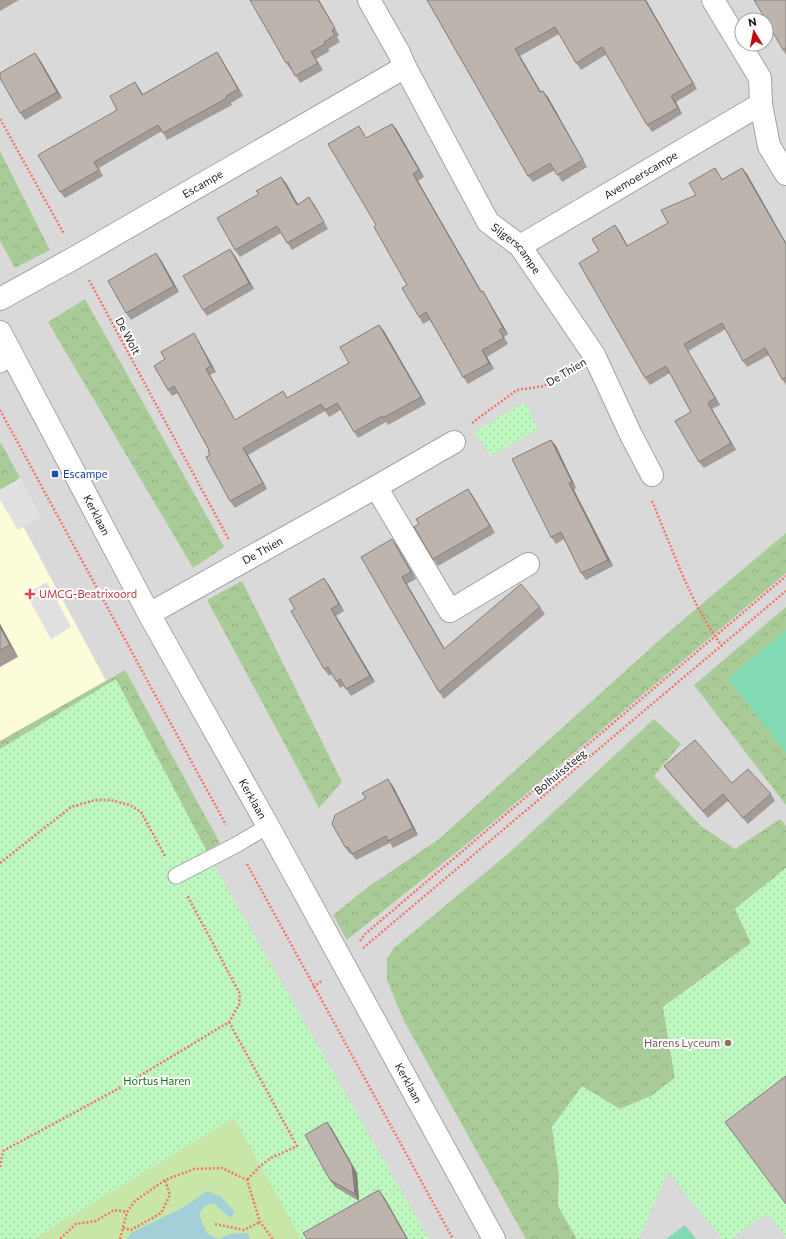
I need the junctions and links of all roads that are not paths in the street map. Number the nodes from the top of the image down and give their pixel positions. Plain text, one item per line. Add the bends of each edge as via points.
1 (369, 0) edge
2 (713, 0) edge
3 (405, 67) junction
4 (760, 104) junction
5 (786, 174) edge
6 (520, 246) junction
7 (0, 300) edge
8 (0, 332) edge
9 (7, 362) edge
10 (454, 442) road end
11 (652, 475) road end
12 (376, 487) junction
13 (528, 564) dead end
14 (149, 614) junction
15 (268, 826) junction
16 (176, 876) road end
17 (494, 1239) edge

1 - 3 street, Sijgerscampe
2 - 4 street via 760,78
3 - 6 street, Sijgerscampe via 488,222
3 - 7 street, Escampe
4 - 5 street via 769,146
4 - 6 street, Avemoerscampe
6 - 11 street, Sijgerscampe via 594,355
8 - 9 street, Kerklaan
9 - 14 street, Kerklaan
10 - 12 street, De Thien
12 - 13 street via 450,611
12 - 14 street, De Thien
14 - 15 street, Kerklaan
15 - 16 lane
15 - 17 street, Kerklaan

